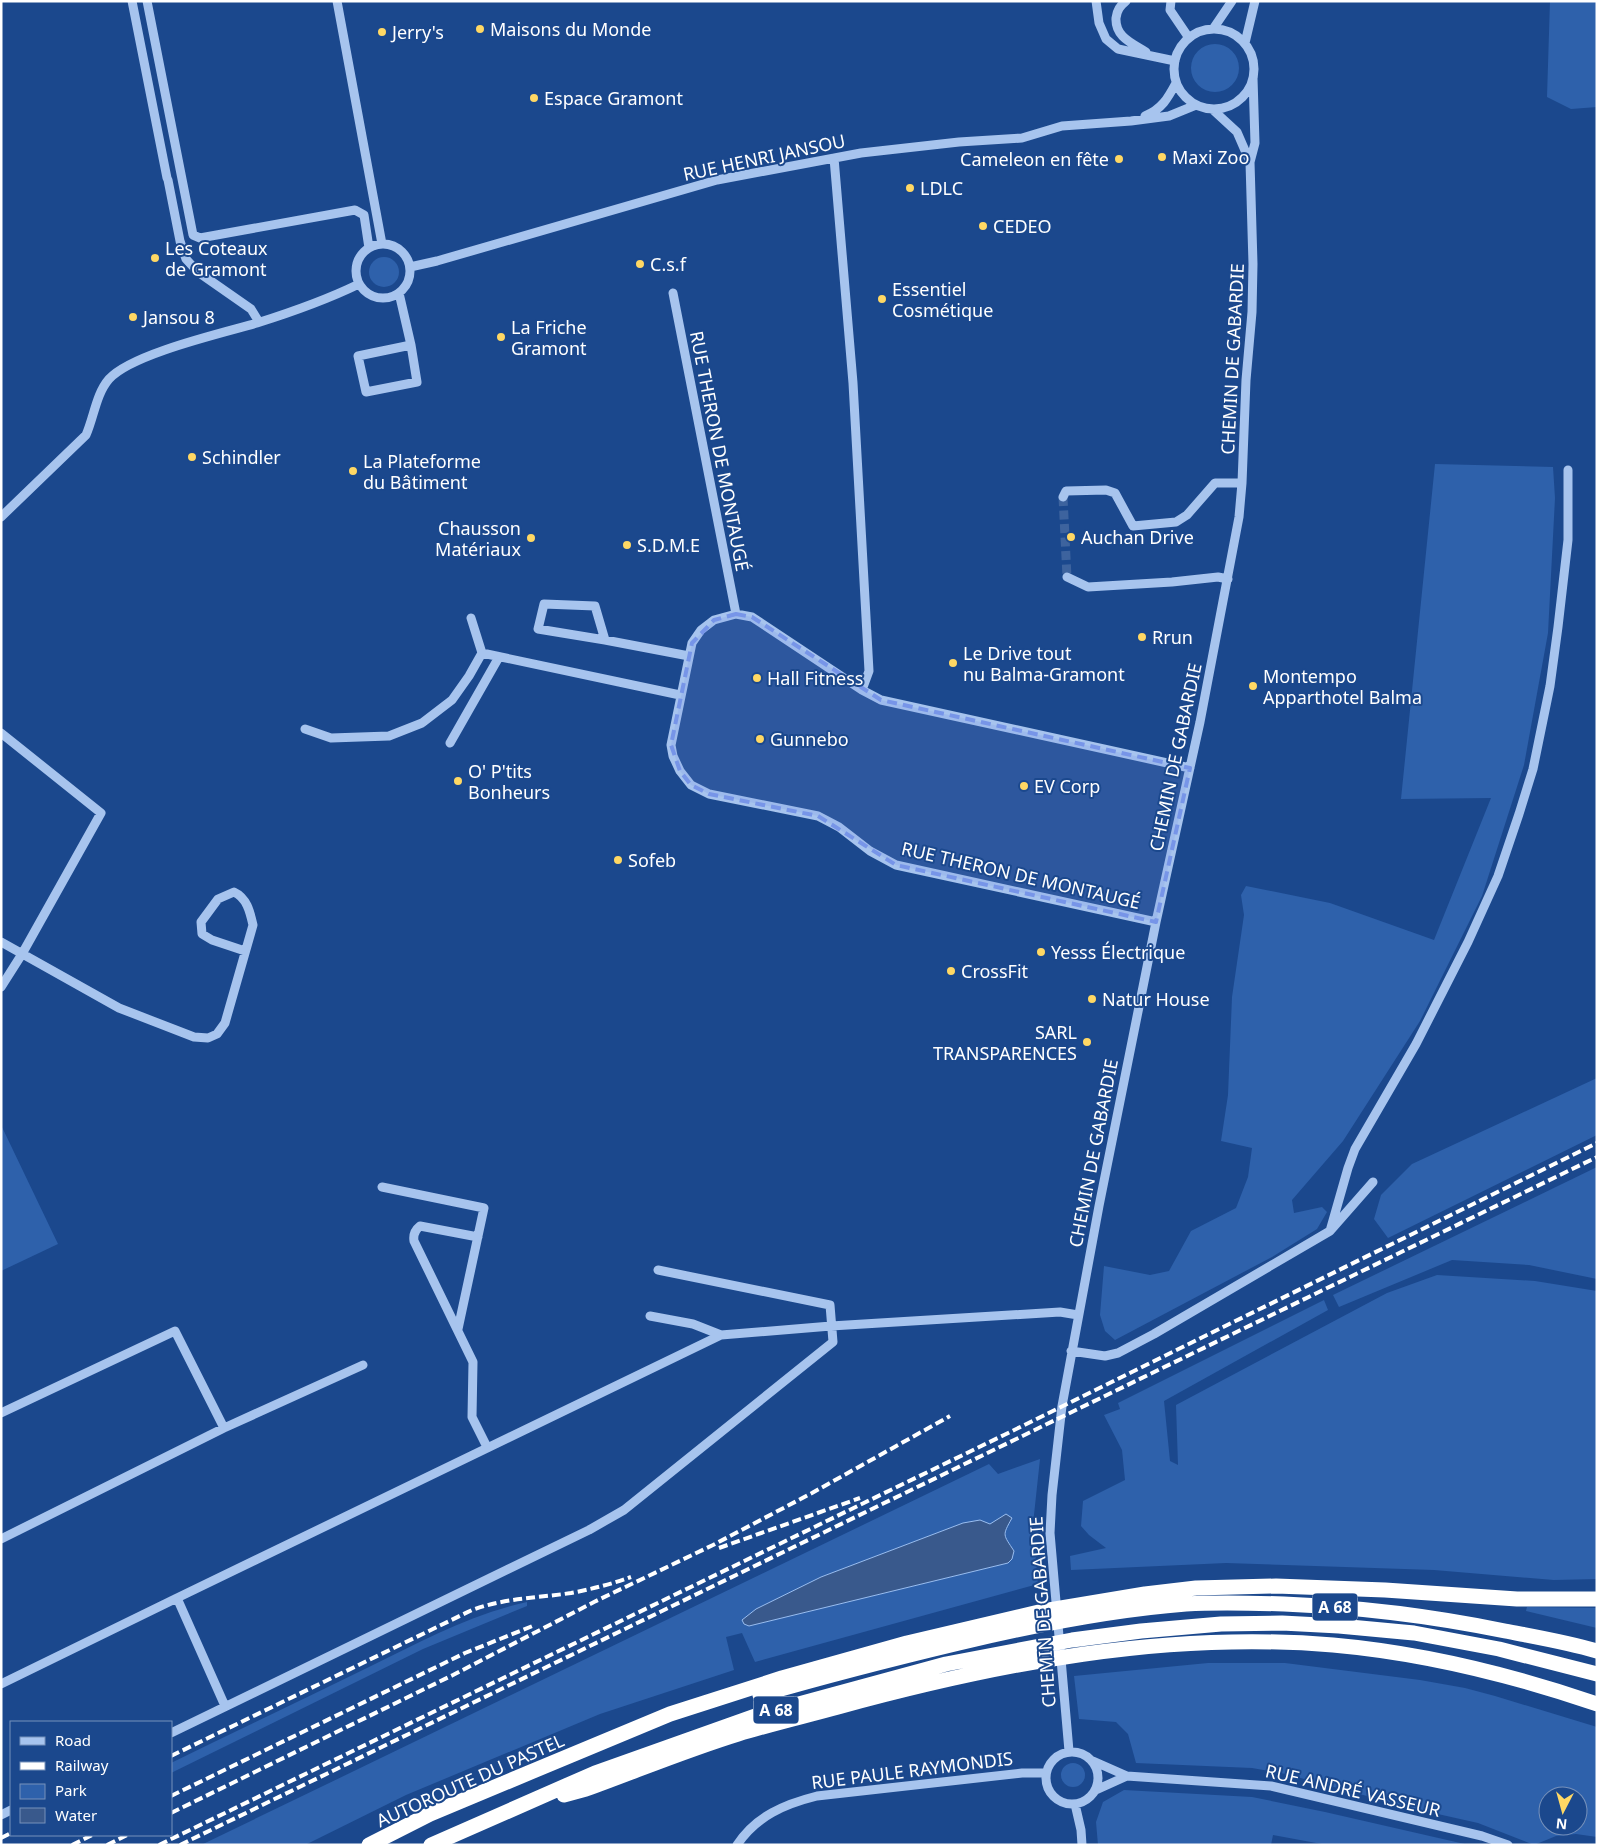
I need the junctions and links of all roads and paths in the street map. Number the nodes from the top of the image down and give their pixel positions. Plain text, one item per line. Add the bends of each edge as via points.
1 (132, 1) edge
2 (146, 1) edge
3 (337, 1) edge
4 (1096, 1) edge
5 (1170, 1) edge
6 (1232, 1) edge
7 (1255, 1) edge
8 (1121, 3) edge
9 (1213, 28) junction
10 (1189, 38) junction
11 (1245, 43) junction
12 (1153, 56) junction
13 (1175, 61) junction
14 (1254, 78) junction
15 (1176, 83) junction
16 (1196, 105) junction
17 (1212, 109) junction
18 (1131, 121) junction
19 (834, 158) junction
20 (1250, 162) junction
21 (382, 244) junction
22 (369, 248) junction
23 (410, 267) junction
24 (360, 284) junction
25 (399, 293) junction
26 (673, 293) dead end
27 (258, 322) junction
28 (412, 345) junction
29 (1568, 470) dead end
30 (1242, 483) junction
31 (1063, 497) dead end
32 (1, 517) edge
33 (1067, 577) dead end
34 (1228, 579) junction
35 (736, 614) junction
36 (471, 618) dead end
37 (605, 640) junction
38 (482, 653) junction
39 (689, 656) junction
40 (499, 657) junction
41 (862, 690) junction
42 (680, 696) junction
43 (305, 729) dead end
44 (1, 733) edge
45 (450, 743) dead end
46 (1190, 768) junction
47 (1156, 922) junction
48 (1, 942) edge
49 (245, 951) junction
50 (22, 954) junction
51 (1, 987) edge
52 (1373, 1182) dead end
53 (382, 1187) dead end
54 (1330, 1231) junction
55 (478, 1236) junction
56 (658, 1270) dead end
57 (1078, 1315) junction
58 (650, 1316) dead end
59 (831, 1326) junction
60 (458, 1329) junction
61 (722, 1335) junction
62 (1071, 1351) junction
63 (363, 1365) dead end
64 (1, 1413) edge
65 (224, 1428) junction
66 (487, 1447) junction
67 (1, 1539) edge
68 (177, 1598) junction
69 (1597, 1599) edge
70 (1069, 1613) junction
71 (1073, 1648) junction
72 (1597, 1651) edge
73 (1597, 1674) edge
74 (1, 1684) edge
75 (1597, 1704) edge
76 (225, 1706) junction
77 (172, 1732) edge
78 (1068, 1751) junction
79 (1093, 1761) junction
80 (1046, 1773) junction
81 (1127, 1776) junction
82 (1096, 1790) junction
83 (1075, 1804) junction
84 (369, 1845) edge
85 (431, 1845) edge
86 (737, 1845) edge
87 (1082, 1845) edge
88 (1508, 1845) edge

1 - 27 street via 186,258 198,272 251,309
2 - 22 street via 193,234 200,238 355,210 364,215
3 - 21 street
4 - 12 street via 1099,23 1106,39 1118,49
5 - 10 street via 1170,10
6 - 9 street
7 - 11 street
8 - 12 street via 1116,15 1120,34
9 - 10 street
9 - 11 street via 1236,35
10 - 13 street
11 - 14 street via 1254,60
12 - 13 street
13 - 15 street
14 - 17 street via 1250,88 1234,104
14 - 20 street, CHEMIN DE GABARDIE via 1255,143
15 - 16 street
15 - 18 street, RUE HENRI JANSOU via 1162,107
16 - 17 street
16 - 18 street, RUE HENRI JANSOU via 1169,116
17 - 20 street, CHEMIN DE GABARDIE via 1237,132
18 - 19 street, RUE HENRI JANSOU via 1062,126 1022,138 959,142
19 - 23 street, RUE HENRI JANSOU via 718,180
19 - 41 street via 853,383 869,661
20 - 30 street, CHEMIN DE GABARDIE via 1252,303
21 - 22 street
21 - 23 street via 397,248 408,259
22 - 24 street via 358,260
23 - 25 street via 408,282
24 - 25 street via 373,296 391,297
24 - 27 street
25 - 28 street
26 - 35 street, RUE THERON DE MONTAUGÉ
27 - 32 street via 173,347 120,368 101,392 86,435
28 - 28 street via 358,356 366,392 417,382
29 - 54 street via 1568,540 1557,637 1533,769 1520,814 1498,876 1468,942 1416,1044 1355,1149
30 - 31 street via 1215,483 1187,515 1176,522 1133,526 1115,493 1106,490 1066,491
30 - 34 street, CHEMIN DE GABARDIE
33 - 34 street via 1088,587 1218,577
34 - 46 street, CHEMIN DE GABARDIE
35 - 39 street, RUE THERON DE MONTAUGÉ via 714,620 700,630
35 - 41 street via 752,617
36 - 38 street
37 - 37 street via 595,606 544,604 538,629
37 - 39 street
38 - 40 street
38 - 43 street via 452,700 422,723 389,736 331,738
39 - 42 street, RUE THERON DE MONTAUGÉ
40 - 42 street
40 - 45 street
41 - 46 street via 881,700 904,706
42 - 47 street, RUE THERON DE MONTAUGÉ via 671,744 680,771 691,785 709,794 818,816 896,865
44 - 50 street via 101,813
46 - 47 street, CHEMIN DE GABARDIE
47 - 57 street, CHEMIN DE GABARDIE
48 - 50 street
49 - 49 street via 202,934 201,922 218,899 234,892 249,908 253,925
49 - 50 street via 225,1023 217,1034 208,1038 194,1037 119,1008
50 - 51 street
52 - 54 street
53 - 55 street via 484,1208
54 - 62 street via 1118,1353 1105,1356
55 - 60 street
55 - 60 street via 420,1226 414,1236
56 - 59 street via 830,1305
57 - 59 street via 1060,1312
57 - 62 street, CHEMIN DE GABARDIE
58 - 61 street via 693,1324
59 - 61 street
59 - 76 street via 833,1342 624,1510
60 - 66 street via 473,1362 472,1417
61 - 66 street
62 - 78 street, CHEMIN DE GABARDIE via 1054,1467 1050,1533
63 - 65 street
64 - 65 street via 175,1331
65 - 67 street
66 - 68 street
68 - 74 street
68 - 76 street
69 - 70 highway via 1517,1599 1276,1586 1196,1588 1145,1594
70 - 72 highway, A 68 via 1235,1602 1384,1610 1569,1643
70 - 84 highway, AUTOROUTE DU PASTEL / A 68 via 907,1643 670,1714 430,1814
71 - 73 highway, A 68 via 1141,1631 1282,1623 1414,1633 1499,1649
71 - 75 highway via 1250,1641 1333,1645 1405,1654 1460,1666 1526,1681
71 - 85 highway, A 68 via 946,1664 758,1715 595,1773
76 - 77 street
78 - 79 street via 1085,1754
78 - 80 street via 1054,1759
79 - 81 street, RUE ANDRÉ VASSEUR
79 - 82 street via 1099,1775
80 - 83 street via 1053,1796
80 - 86 street, RUE PAULE RAYMONDIS via 817,1796 772,1812 757,1822
81 - 82 street, RUE ANDRÉ VASSEUR
81 - 88 street, RUE ANDRÉ VASSEUR via 1271,1786
82 - 83 street via 1087,1800
83 - 87 street

